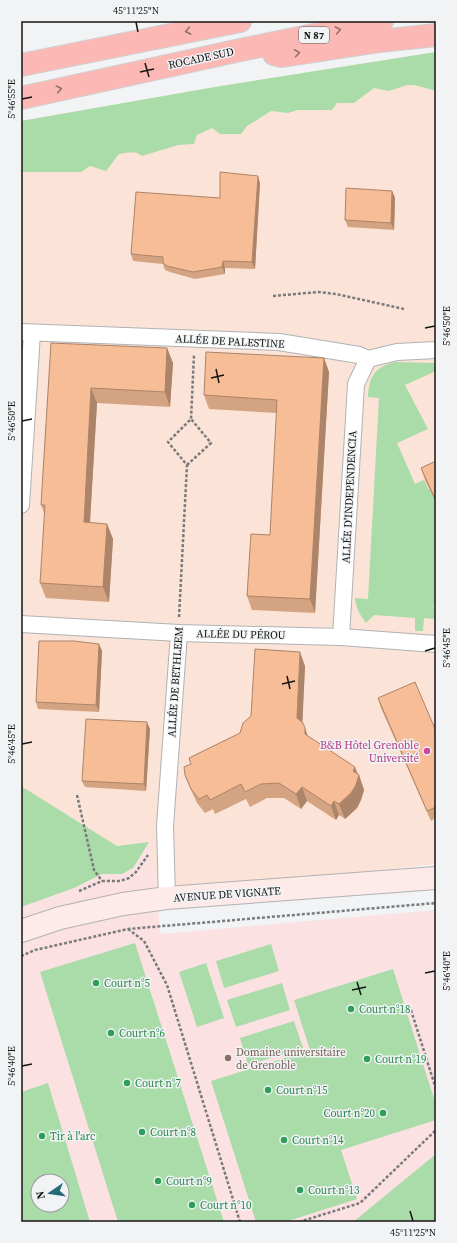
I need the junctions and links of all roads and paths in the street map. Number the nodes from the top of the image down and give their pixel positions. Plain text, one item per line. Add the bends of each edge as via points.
1 (240, 21) edge
2 (382, 21) edge
3 (436, 35) edge
4 (245, 49) junction
5 (21, 66) edge
6 (21, 98) edge
7 (273, 296) dead end
8 (404, 309) dead end
9 (26, 333) edge
10 (195, 338) junction
11 (436, 350) edge
12 (368, 359) junction
13 (191, 419) junction
14 (187, 465) junction
15 (21, 504) edge
16 (21, 624) edge
17 (179, 633) junction
18 (341, 637) junction
19 (436, 644) edge
20 (77, 796) dead end
21 (165, 850) junction
22 (436, 878) edge
23 (102, 881) junction
24 (74, 894) dead end
25 (167, 898) junction
26 (436, 903) edge
27 (128, 929) junction
28 (21, 932) edge
29 (21, 956) edge
30 (410, 1010) dead end
31 (436, 1089) edge
32 (436, 1130) edge
33 (240, 1222) edge
34 (299, 1222) edge

1 -> 5 highway
4 -> 2 highway, ROCADE SUD / N 87
4 -> 3 highway via 282,56
6 -> 4 highway, ROCADE SUD / N 87
7 - 8 path via 318,292
9 - 10 street, ALLÉE DE PALESTINE
9 - 15 street
10 - 12 street, ALLÉE DE PALESTINE via 278,342 359,355
10 - 13 path
11 - 12 street, ALLÉE DE PALESTINE via 397,352
12 - 18 street, ALLÉE D'INDEPENDENCIA via 356,384
13 - 14 path via 168,442
13 - 14 path via 211,443
14 - 17 path, ALLÉE DE BETHLEEM
16 - 17 street, ALLÉE DU PÉROU
17 - 18 street, ALLÉE DU PÉROU
17 - 21 street, ALLÉE DE BETHLEEM
18 - 19 street, ALLÉE DU PÉROU
20 - 23 path via 94,870
21 - 23 path via 151,851 136,872 128,878 120,881
21 - 25 street, ALLÉE DE BETHLEEM
22 - 25 street, AVENUE DE VIGNATE
23 - 24 path
25 - 28 street, AVENUE DE VIGNATE via 123,904 60,918
26 - 27 path
27 - 29 path via 35,950
27 - 33 path via 144,941 167,984
30 - 31 path
32 - 34 path via 360,1203

